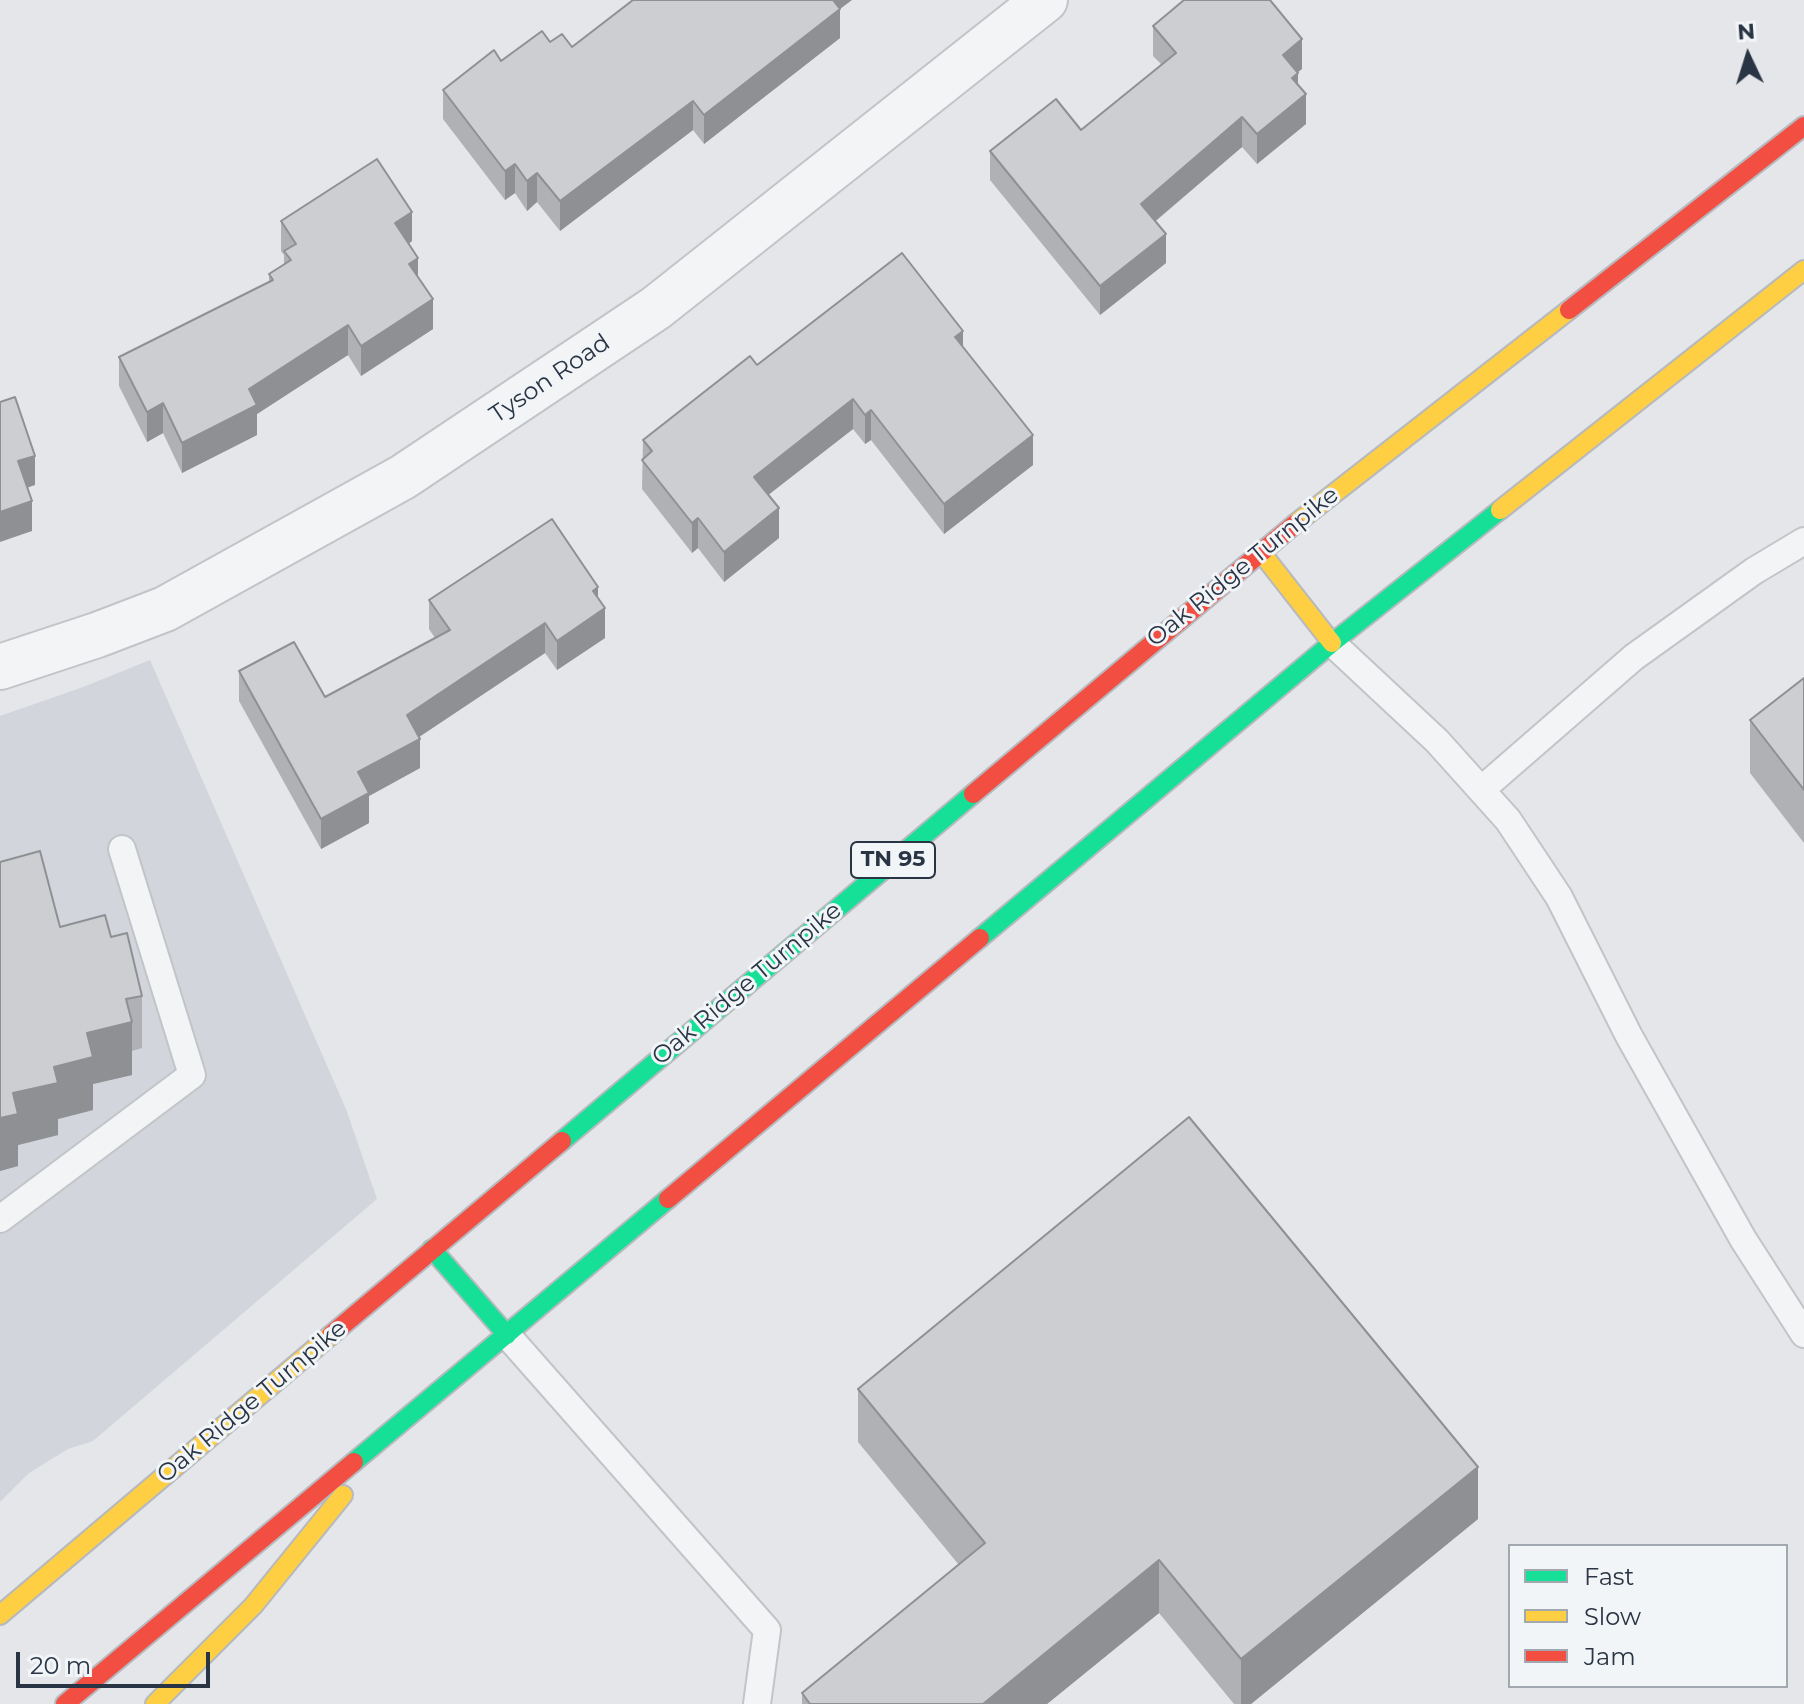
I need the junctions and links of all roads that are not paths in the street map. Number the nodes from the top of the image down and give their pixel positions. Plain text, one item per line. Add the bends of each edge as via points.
1 (1045, 0) edge
2 (1804, 126) edge
3 (1804, 270) edge
4 (1804, 541) edge
5 (1260, 551) junction
6 (1332, 643) junction
7 (0, 667) edge
8 (1481, 790) junction
9 (122, 849) dead end
10 (0, 1219) edge
11 (432, 1249) junction
12 (1804, 1334) edge
13 (507, 1335) junction
14 (405, 1417) junction
15 (0, 1580) edge
16 (8, 1608) edge
17 (65, 1704) edge
18 (155, 1704) edge
19 (757, 1704) edge

1 - 7 street, Tyson Road via 656,308 403,477 165,609
2 - 5 highway, Oak Ridge Turnpike / TN 95
3 - 6 highway
4 - 8 lane via 1634,657
5 - 6 highway
5 - 11 highway, Oak Ridge Turnpike / TN 95
6 - 8 lane
6 - 13 highway
8 - 12 lane via 1508,820 1559,897 1735,1226
9 - 10 lane via 192,1075
11 - 13 highway
11 - 16 highway, Oak Ridge Turnpike / TN 95
13 - 14 highway
13 - 19 lane via 767,1630
14 - 17 highway
14 - 18 highway via 253,1606
15 - 16 lane

